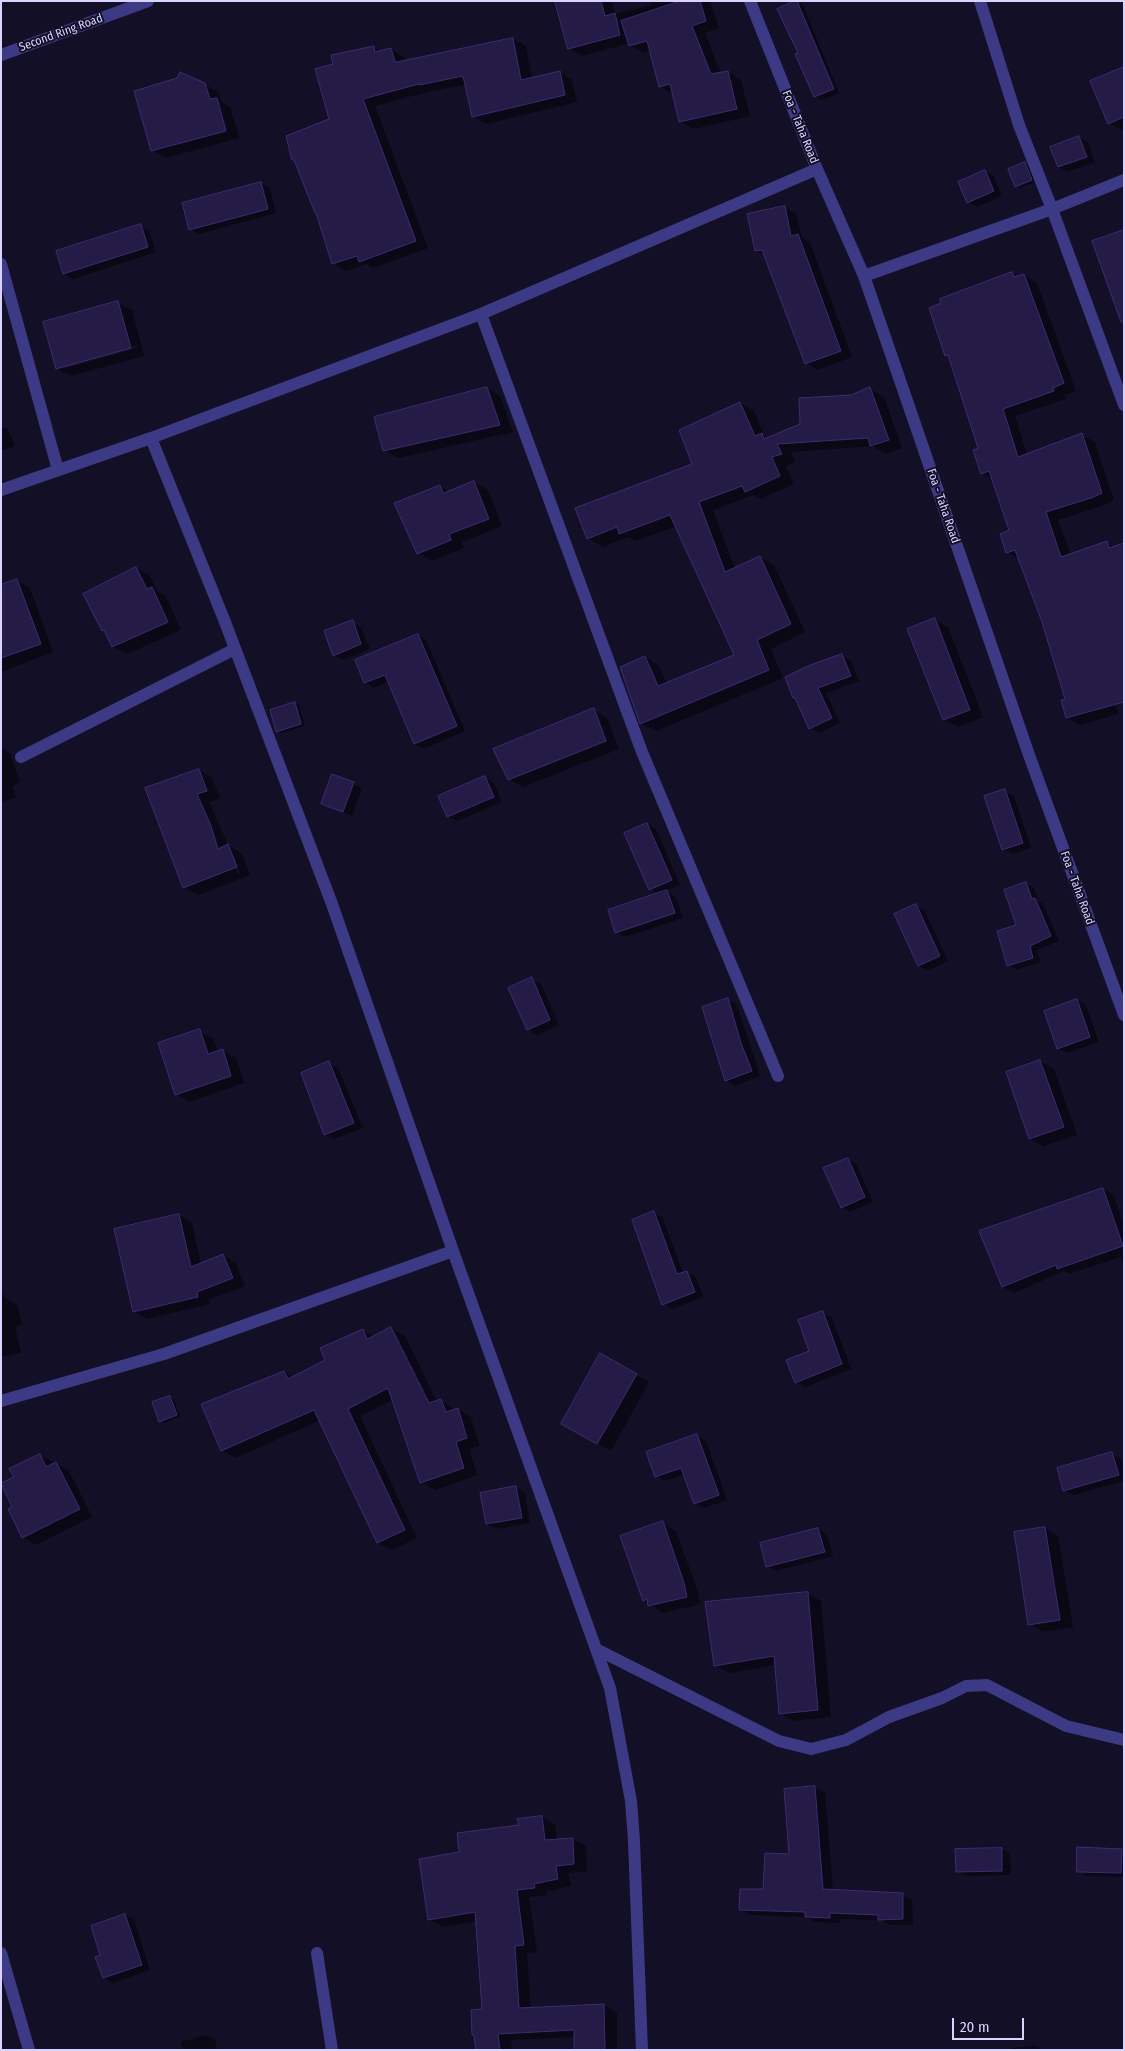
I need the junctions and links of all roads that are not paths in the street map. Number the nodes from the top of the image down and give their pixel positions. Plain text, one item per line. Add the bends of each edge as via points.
1 (148, 1) edge
2 (750, 1) edge
3 (980, 1) edge
4 (1, 55) edge
5 (817, 169) junction
6 (1124, 180) edge
7 (1052, 208) junction
8 (1, 264) edge
9 (864, 276) junction
10 (482, 314) junction
11 (1124, 405) edge
12 (152, 438) junction
13 (58, 470) junction
14 (1, 490) edge
15 (235, 650) junction
16 (21, 757) dead end
17 (1124, 1014) edge
18 (778, 1076) dead end
19 (454, 1251) junction
20 (1, 1400) edge
21 (596, 1649) junction
22 (1124, 1740) edge
23 (1, 1953) edge
24 (317, 1953) dead end
25 (29, 2050) edge
26 (332, 2050) edge
27 (642, 2050) edge

1 - 4 street, Second Ring Road
2 - 5 street, Foa - Taha Road
3 - 7 street via 1019,125
5 - 9 street, Foa - Taha Road
5 - 10 street
6 - 7 street
7 - 9 street
7 - 11 street
8 - 13 street
9 - 17 street, Foa - Taha Road via 1029,755
10 - 12 street
10 - 18 street via 642,752
12 - 13 street
12 - 15 street
13 - 14 street
15 - 16 street
15 - 19 street via 332,904
19 - 20 street via 164,1354
19 - 21 street
21 - 22 street via 779,1741 811,1749 846,1740 889,1717 966,1686 987,1685 1066,1726
21 - 27 street via 610,1688 631,1801
23 - 25 street
24 - 26 street

